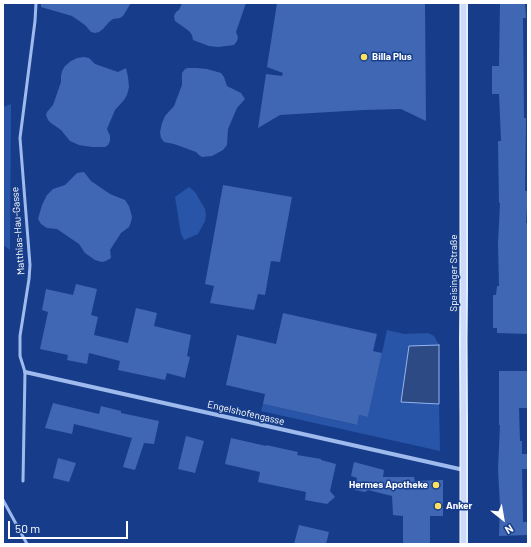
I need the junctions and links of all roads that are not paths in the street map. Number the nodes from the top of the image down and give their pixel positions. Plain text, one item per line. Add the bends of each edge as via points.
1 (36, 3) edge
2 (464, 3) edge
3 (25, 372) junction
4 (464, 470) junction
5 (22, 481) dead end
6 (3, 500) edge
7 (27, 544) edge
8 (464, 544) edge

1 - 3 lane, Matthias-Hau-Gasse via 20,138 30,265 20,336 20,356
2 - 4 main road, Speisinger Straße
3 - 4 street, Engelshofengasse
3 - 5 lane, Matthias-Hau-Gasse
4 - 8 main road, Speisinger Straße
6 - 7 lane

